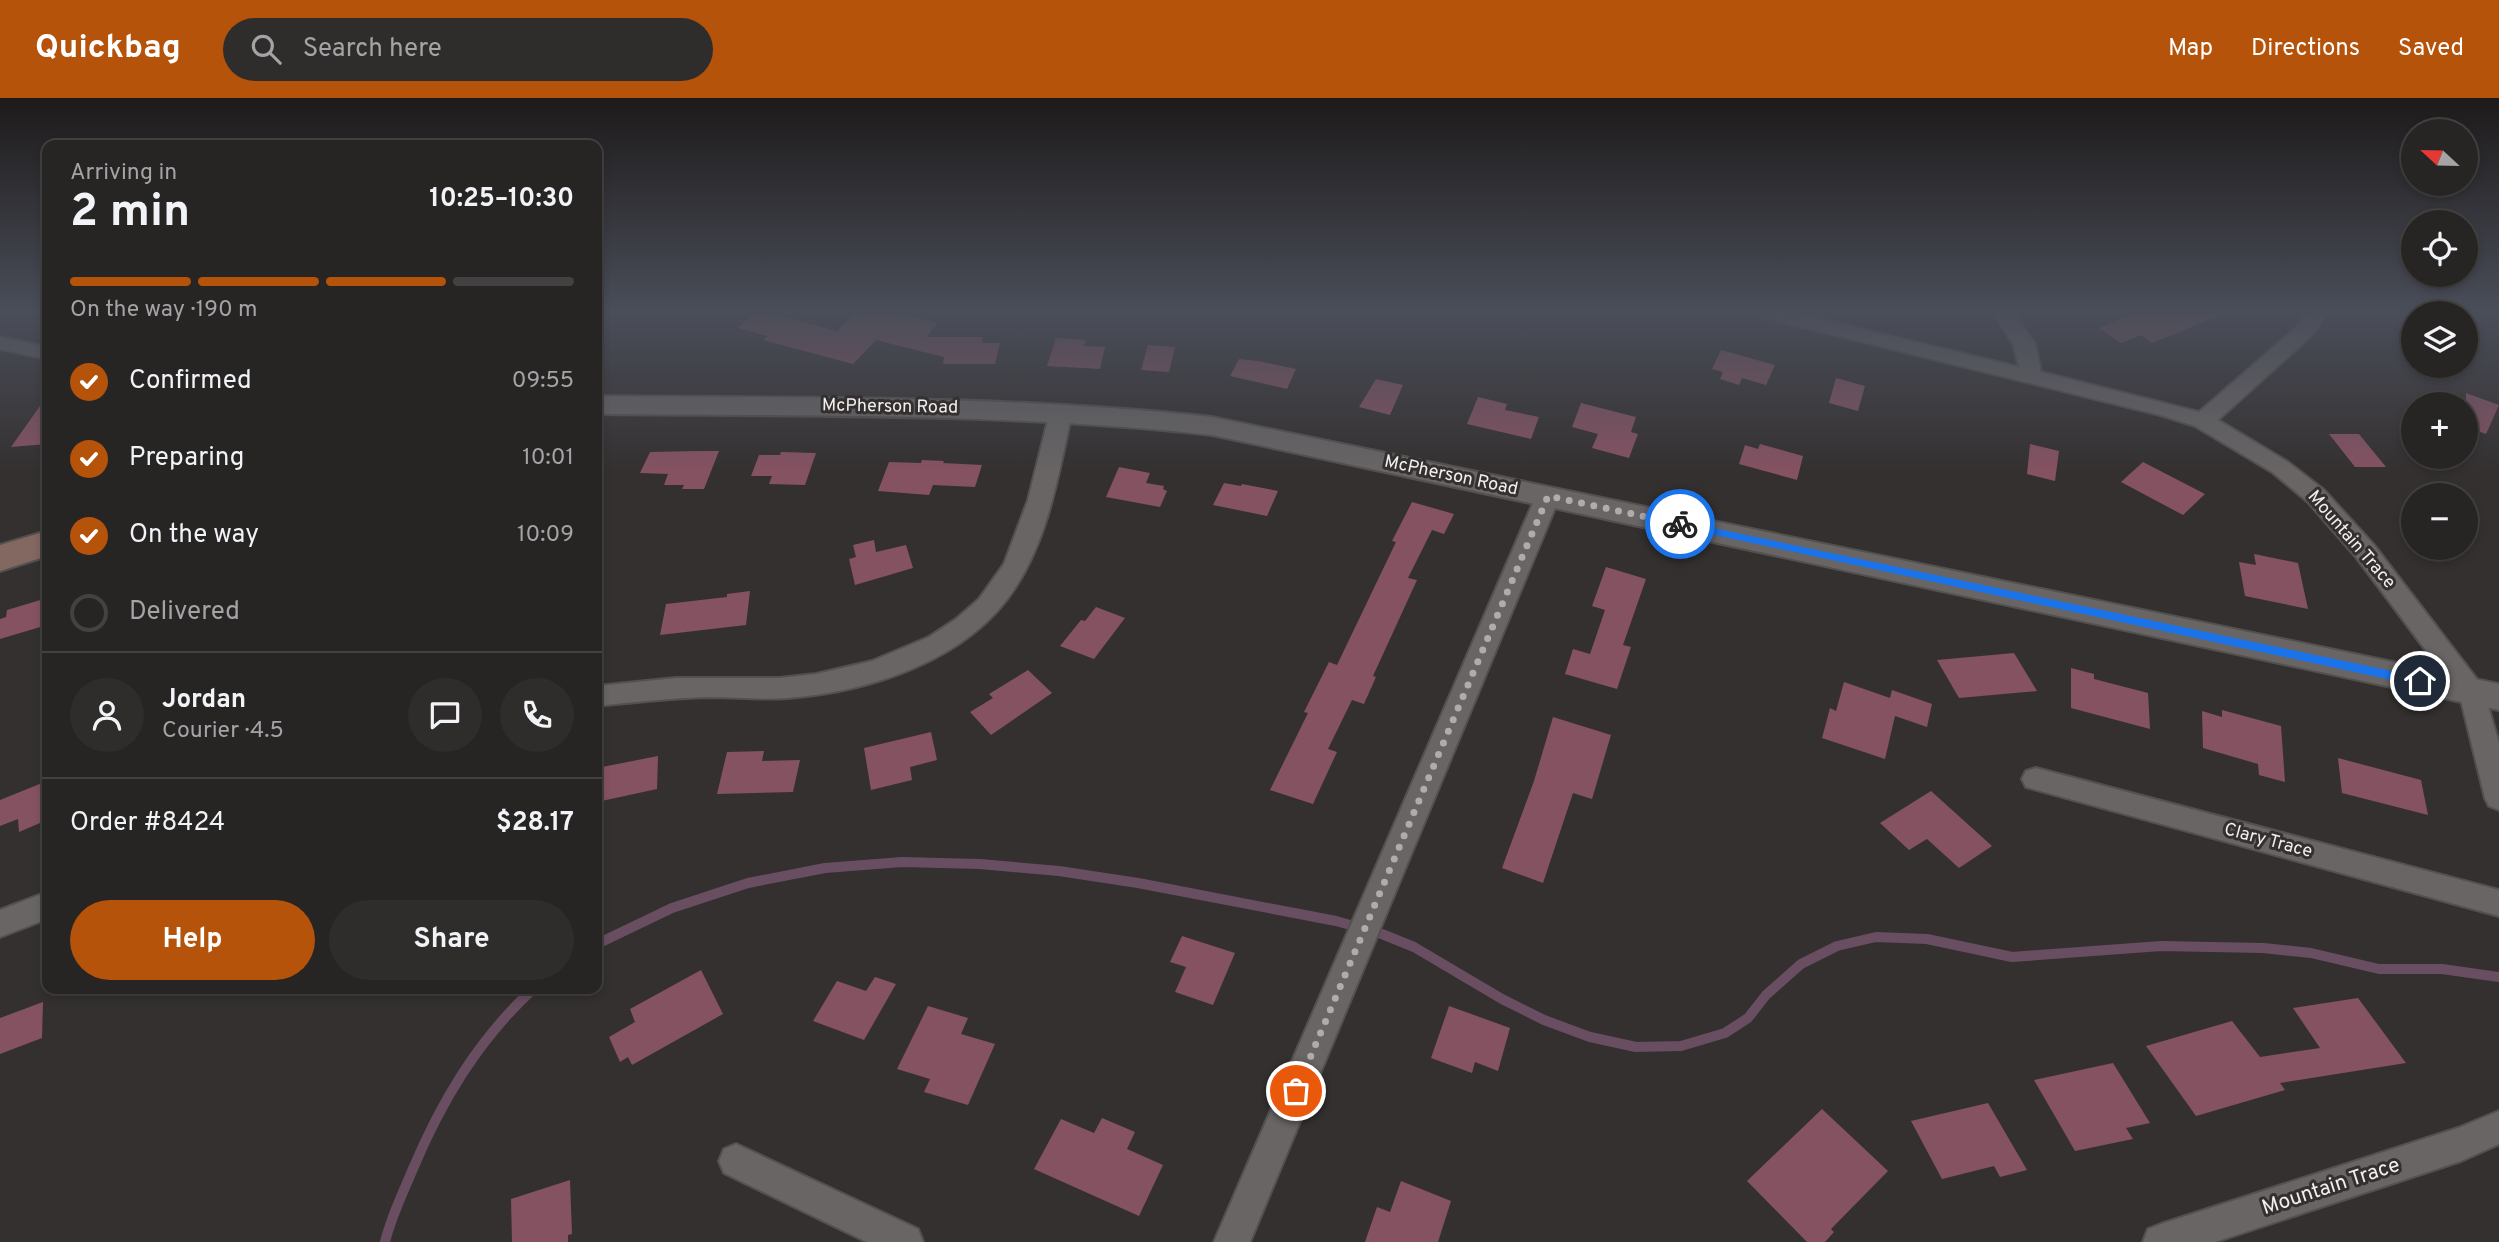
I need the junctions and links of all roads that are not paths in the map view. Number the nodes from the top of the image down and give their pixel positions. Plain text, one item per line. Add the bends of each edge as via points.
1 (1985, 366) edge
2 (2029, 366) edge
3 (2265, 366) edge
4 (2032, 378) junction
5 (602, 405) edge
6 (1061, 412) junction
7 (2203, 421) junction
8 (1548, 496) junction
9 (42, 545) edge
10 (0, 558) edge
11 (2486, 695) edge
12 (602, 696) edge
13 (2036, 779) dead end
14 (2499, 798) edge
15 (2499, 903) edge
16 (42, 907) edge
17 (0, 924) edge
18 (2499, 1127) edge
19 (736, 1161) dead end
20 (905, 1242) edge
21 (1232, 1242) edge
22 (2161, 1242) edge

1 - 4 street, Mountain Trace
2 - 4 street
3 - 7 street
4 - 7 street, Mountain Trace
5 - 6 street, McPherson Road
6 - 8 street, McPherson Road via 1212,426
6 - 12 street via 1037,512 1020,556 989,605 938,643 880,668 824,683
7 - 11 street, Mountain Trace via 2268,459 2316,496
8 - 11 street, McPherson Road
8 - 21 street
9 - 10 main road
11 - 14 street, Mountain Trace
13 - 15 street, Clary Trace
16 - 17 street
18 - 22 street, Mountain Trace via 2461,1144
19 - 20 street

